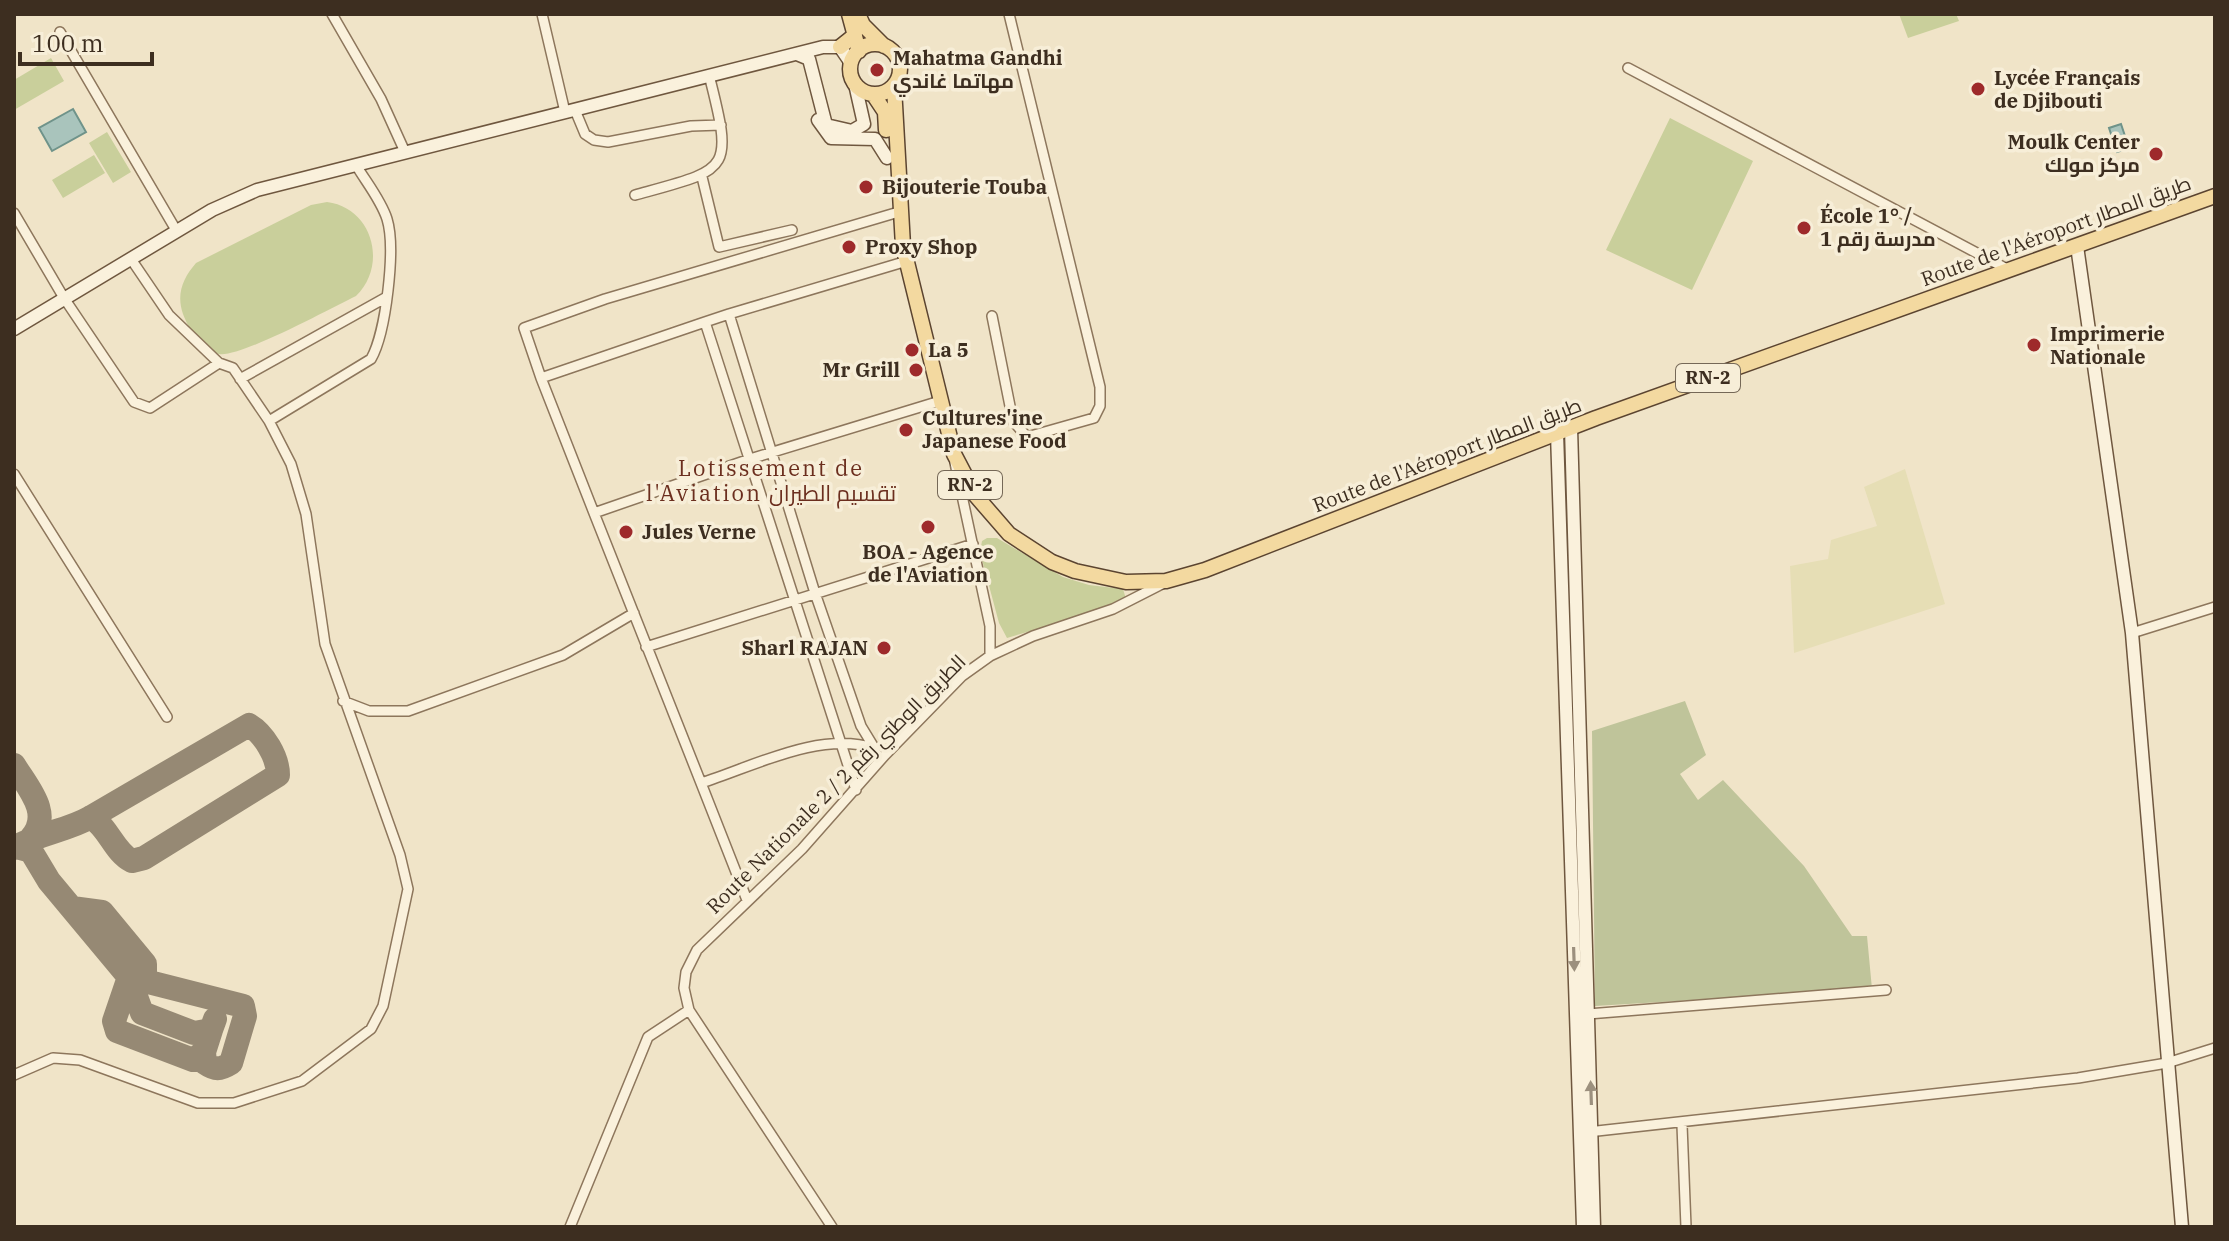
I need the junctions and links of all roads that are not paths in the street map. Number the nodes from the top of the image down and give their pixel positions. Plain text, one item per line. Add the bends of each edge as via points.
1 (332, 14) edge
2 (542, 14) edge
3 (849, 14) edge
4 (858, 14) edge
5 (1009, 14) edge
6 (60, 32) dead end
7 (855, 35) junction
8 (885, 46) junction
9 (840, 47) junction
10 (797, 54) junction
11 (855, 57) junction
12 (1628, 68) dead end
13 (709, 75) junction
14 (855, 84) junction
15 (894, 87) junction
16 (873, 94) junction
17 (570, 111) junction
18 (721, 125) junction
19 (405, 152) junction
20 (887, 158) junction
21 (356, 165) junction
22 (702, 177) junction
23 (635, 195) dead end
24 (2215, 196) edge
25 (14, 213) edge
26 (898, 216) junction
27 (176, 230) junction
28 (792, 230) dead end
29 (2077, 246) junction
30 (131, 259) junction
31 (907, 261) junction
32 (2007, 269) junction
33 (64, 298) junction
34 (385, 298) junction
35 (729, 314) junction
36 (992, 316) dead end
37 (705, 322) junction
38 (14, 329) edge
39 (219, 363) junction
40 (541, 378) junction
41 (240, 379) junction
42 (940, 401) junction
43 (269, 421) junction
44 (1564, 430) junction
45 (773, 452) junction
46 (954, 454) junction
47 (750, 459) junction
48 (14, 474) edge
49 (594, 513) junction
50 (973, 544) junction
51 (1166, 581) junction
52 (815, 593) junction
53 (794, 600) junction
54 (2215, 607) edge
55 (634, 613) junction
56 (2132, 633) junction
57 (646, 647) junction
58 (990, 656) junction
59 (343, 701) junction
60 (167, 717) dead end
61 (839, 741) junction
62 (1573, 742) junction
63 (874, 748) junction
64 (885, 755) junction
65 (701, 783) junction
66 (856, 790) junction
67 (747, 900) junction
68 (1886, 990) dead end
69 (689, 1010) junction
70 (1588, 1014) junction
71 (2215, 1048) edge
72 (2167, 1063) junction
73 (14, 1075) edge
74 (1682, 1125) junction
75 (1586, 1133) junction
76 (1588, 1223) edge
77 (570, 1227) edge
78 (832, 1227) edge
79 (1686, 1227) edge
80 (2182, 1227) edge

1 - 19 street
2 - 17 street
3 - 7 main road
4 - 8 main road, RN-2
5 - 36 street via 1100,387 1094,418 1027,437 1013,421
6 - 27 street
7 - 9 main road
7 - 11 main road
8 - 11 main road via 871,45
8 - 15 main road, RN-2 via 899,62
9 - 10 main road
9 - 11 main road
10 - 13 main road
10 - 14 main road via 809,59 826,125 852,131 864,124
10 - 20 main road via 804,59 826,135 844,140 870,137
11 - 14 main road
12 - 32 street
13 - 17 main road
13 - 18 street
14 - 16 main road
15 - 16 main road
15 - 26 main road, Route de l'Aéroport طريق المطار / RN-2
16 - 20 main road, Route de l'Aéroport طريق المطار / RN-2 via 885,112
17 - 18 street via 585,134 608,142
17 - 19 main road
18 - 22 street via 723,155
19 - 21 main road
20 - 26 main road, Route de l'Aéroport طريق المطار / RN-2
21 - 27 main road via 257,190
21 - 34 street via 389,227
22 - 23 street
22 - 28 street via 719,247
24 - 29 main road, Route de l'Aéroport طريق المطار / RN-2
25 - 33 street
26 - 31 main road, Route de l'Aéroport طريق المطار / RN-2
26 - 40 street via 605,299 524,328
27 - 30 main road
29 - 32 main road, Route de l'Aéroport طريق المطار / RN-2
29 - 56 main road
30 - 33 main road
30 - 39 street via 169,315
31 - 35 street
31 - 42 main road, Route de l'Aéroport طريق المطار / RN-2
32 - 44 main road, Route de l'Aéroport طريق المطار / RN-2
33 - 38 main road
33 - 39 street via 134,402 150,408
34 - 41 street
34 - 43 street via 381,335 371,359
35 - 37 street
35 - 45 street
37 - 40 street
37 - 47 street
39 - 41 street via 233,368
40 - 49 street
41 - 43 street
42 - 45 street
42 - 46 main road, Route de l'Aéroport طريق المطار / RN-2
43 - 59 street via 291,464 306,514 325,644
44 - 51 main road, Route de l'Aéroport طريق المطار / RN-2
44 - 62 main road
45 - 47 street
45 - 52 street
46 - 50 street
46 - 51 main road, Route de l'Aéroport طريق المطار / RN-2 via 990,515 1052,562 1100,578
47 - 49 street
47 - 53 street
48 - 60 street
49 - 55 street
50 - 52 street
50 - 58 street via 990,626
51 - 58 street, Route Nationale 2 / الطريق الوطني رقم 2 via 1124,604
52 - 53 street
52 - 63 street via 861,726
53 - 57 street
53 - 61 street
54 - 56 street
55 - 57 street
55 - 59 street via 563,655 408,711 369,711
56 - 72 main road
57 - 65 street
58 - 64 street, Route Nationale 2 / الطريق الوطني رقم 2 via 962,676
59 - 73 street via 408,889 383,1006 371,1029 302,1081 234,1103 198,1103 80,1060 53,1058
61 - 63 street
61 - 65 street
61 - 66 street
62 - 70 main road
62 -> 75 main road
63 - 64 street
64 - 66 street, Route Nationale 2 / الطريق الوطني رقم 2
65 - 67 street
66 - 67 street, Route Nationale 2 / الطريق الوطني رقم 2
67 - 69 street, Route Nationale 2 / الطريق الوطني رقم 2 via 690,960 684,988
68 - 70 street
69 - 77 street via 648,1037
69 - 78 street
75 -> 70 main road
71 - 72 street
72 - 74 street
72 - 80 main road
74 - 75 street
74 - 79 street
75 - 76 main road

